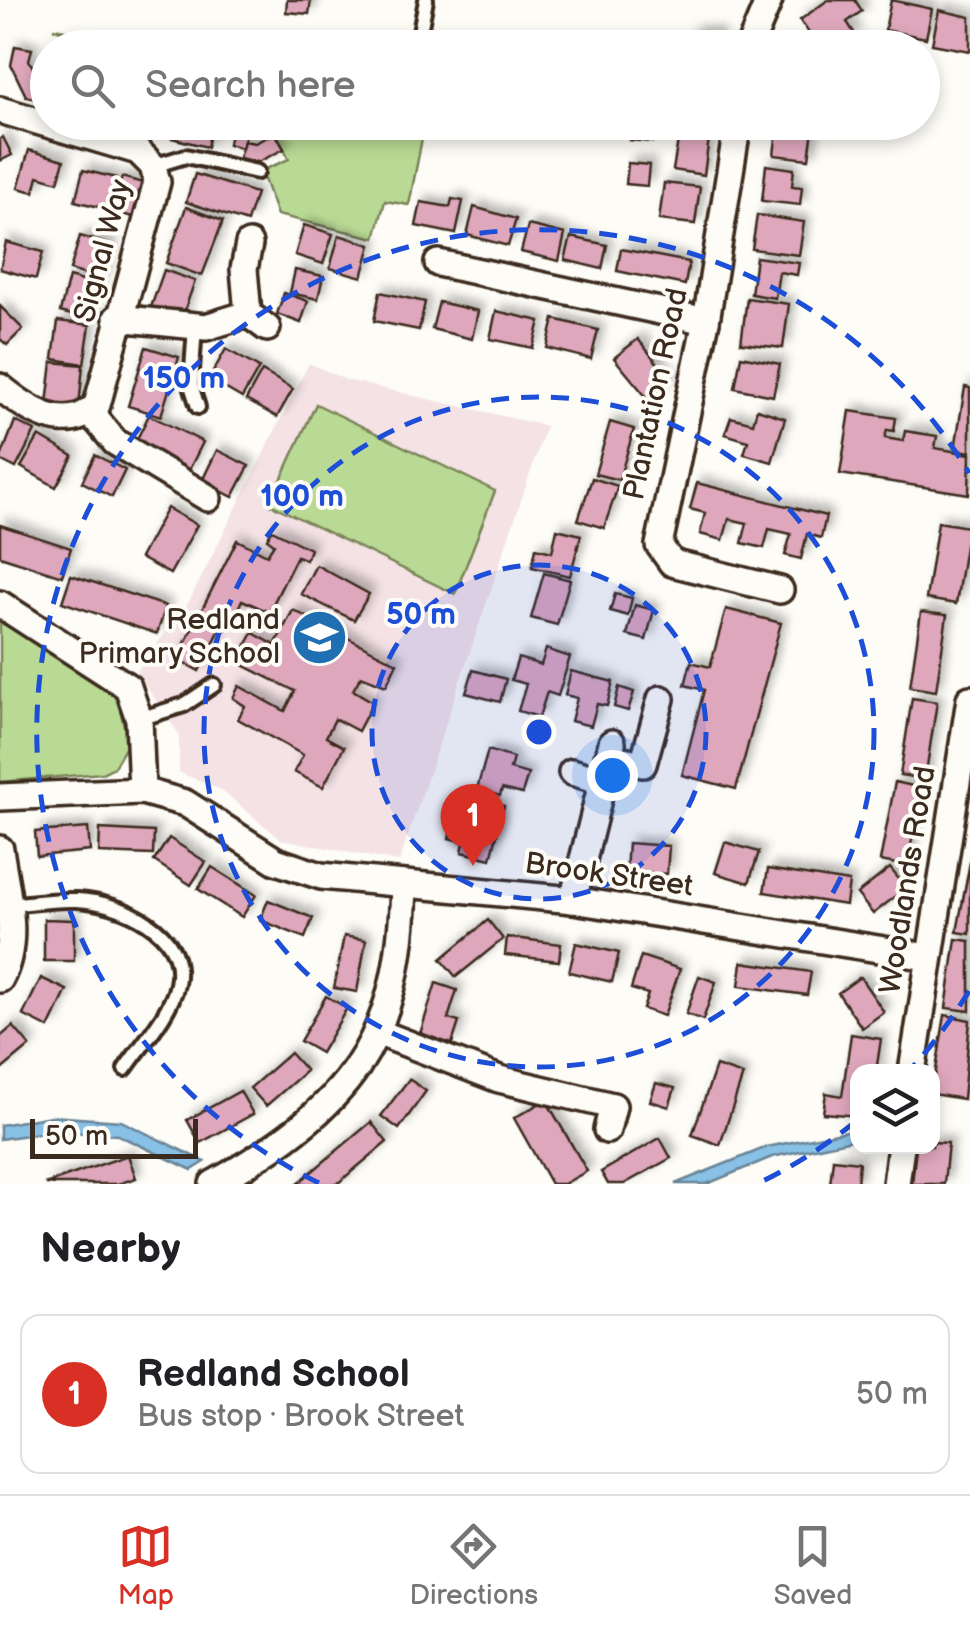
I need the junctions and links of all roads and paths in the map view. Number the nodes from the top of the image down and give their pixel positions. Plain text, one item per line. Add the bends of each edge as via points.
1 (426, 0) edge
2 (768, 0) edge
3 (421, 30) edge
4 (756, 30) edge
5 (0, 110) edge
6 (30, 119) edge
7 (102, 140) edge
8 (735, 140) edge
9 (153, 166) junction
10 (258, 172) dead end
11 (249, 244) dead end
12 (438, 264) dead end
13 (117, 318) junction
14 (706, 321) junction
15 (195, 326) junction
16 (0, 387) edge
17 (198, 407) dead end
18 (90, 412) junction
19 (208, 498) dead end
20 (780, 590) dead end
21 (0, 604) edge
22 (214, 686) dead end
23 (661, 699) dead end
24 (970, 699) edge
25 (140, 719) junction
26 (607, 760) junction
27 (572, 772) dead end
28 (142, 792) junction
29 (0, 797) edge
30 (0, 849) edge
31 (404, 884) junction
32 (573, 900) junction
33 (4, 905) edge
34 (928, 957) junction
35 (0, 979) edge
36 (377, 1032) junction
37 (913, 1064) edge
38 (125, 1069) dead end
39 (607, 1130) dead end
40 (900, 1154) edge
41 (213, 1184) edge
42 (896, 1184) edge

1 - 3 lane
2 - 4 street
5 - 6 street, Signal Way
7 - 9 street, Signal Way via 132,149
8 - 14 street, Plantation Road
9 - 10 lane via 186,156
9 - 13 street, Signal Way via 156,188
11 - 15 street via 244,269 258,321
12 - 14 street
13 - 15 street
13 - 18 street, Signal Way via 104,383
14 - 20 street, Plantation Road via 660,553 672,562
15 - 17 lane via 191,385
16 - 18 street via 60,421
18 - 19 street via 115,442
21 - 25 street via 118,676
22 - 25 lane via 184,705
23 - 26 street via 642,764
24 - 34 street, Woodlands Road
25 - 28 street
26 - 27 street
26 - 32 street
28 - 29 street, Brook Street
28 - 31 street, Brook Street via 204,812 289,867
30 - 33 street
31 - 32 street, Brook Street
31 - 36 street via 401,940
32 - 34 street, Brook Street
33 - 35 street via 10,953
33 - 38 lane via 96,902 131,914 168,941 177,958 177,988
34 - 37 street, Woodlands Road
36 - 39 street via 498,1078 614,1106
36 - 41 street via 338,1093 307,1125
40 - 42 street

